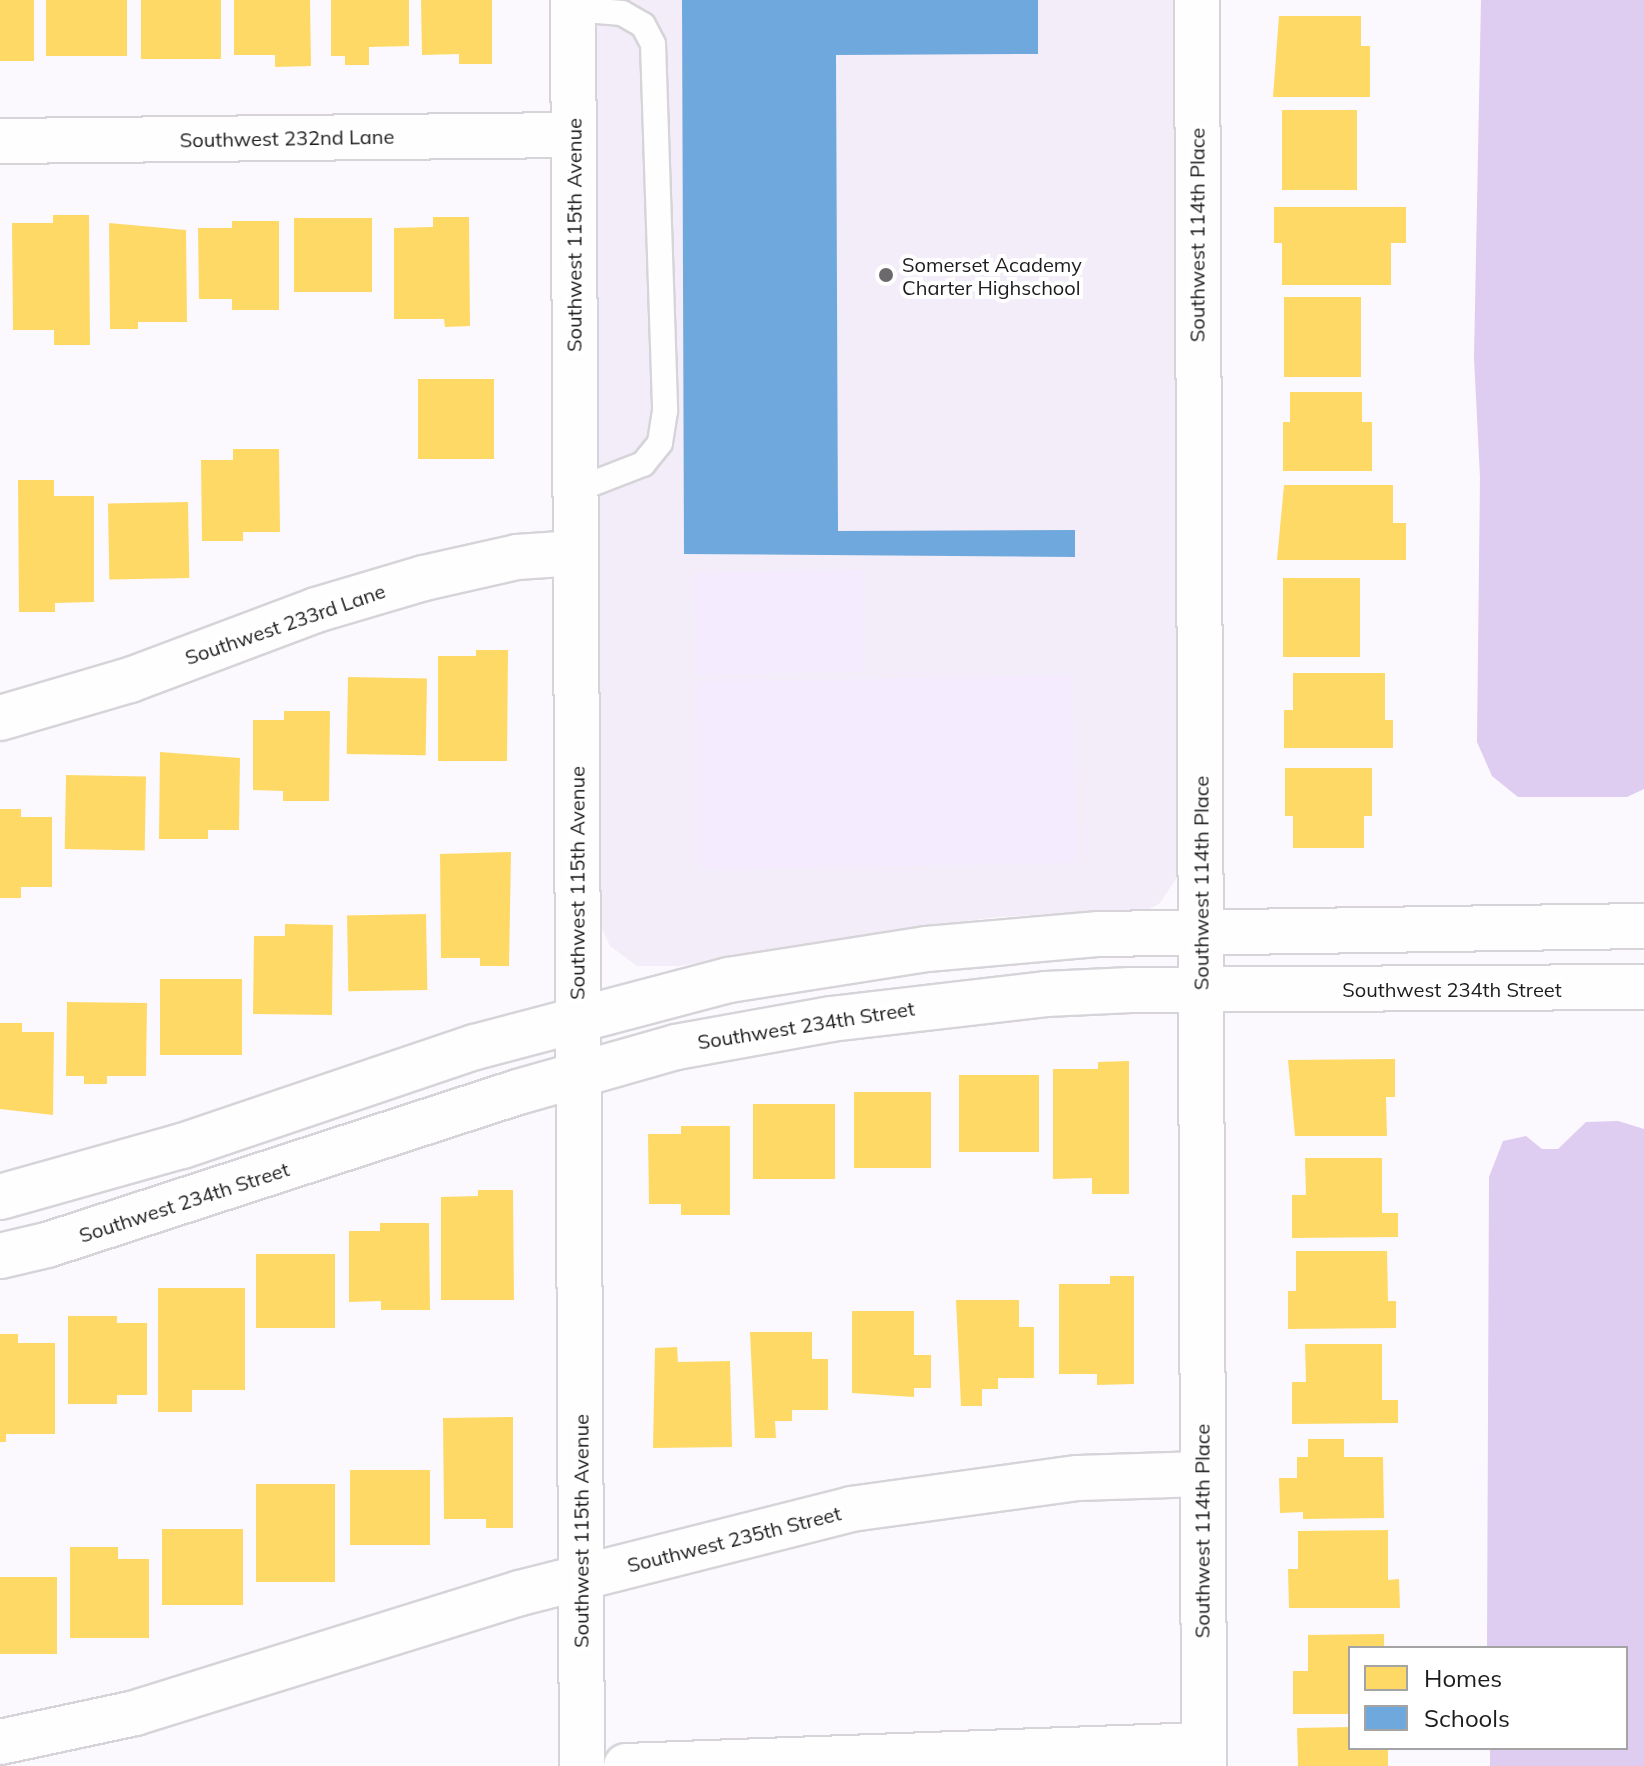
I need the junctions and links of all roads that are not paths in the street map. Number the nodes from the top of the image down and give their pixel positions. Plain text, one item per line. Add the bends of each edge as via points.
1 (1197, 0) edge
2 (573, 4) edge
3 (574, 135) junction
4 (0, 141) edge
5 (576, 490) junction
6 (576, 553) junction
7 (0, 718) edge
8 (1644, 926) edge
9 (1202, 933) junction
10 (1644, 987) edge
11 (1202, 990) junction
12 (578, 1020) junction
13 (578, 1076) junction
14 (0, 1197) edge
15 (0, 1256) edge
16 (1202, 1474) junction
17 (581, 1578) junction
18 (0, 1742) edge
19 (1204, 1756) edge
20 (582, 1766) edge
21 (626, 1766) edge

1 - 9 street, Southwest 114th Place
2 - 3 street, Southwest 115th Avenue
2 - 5 lane via 622,13 643,25 653,44 665,411 660,443 643,464
3 - 4 street, Southwest 232nd Lane
3 - 5 street, Southwest 115th Avenue
5 - 6 street, Southwest 115th Avenue
6 - 7 street, Southwest 233rd Lane via 517,557 424,578 316,610 130,680
6 - 12 street, Southwest 115th Avenue
8 - 9 street
9 - 11 street, Southwest 114th Place
9 - 12 street via 1099,934 927,949 729,980
10 - 11 street, Southwest 234th Street
11 - 13 street, Southwest 234th Street via 1046,994 860,1015 676,1047
11 - 16 street, Southwest 114th Place
12 - 13 street, Southwest 115th Avenue
12 - 14 street via 475,1047 182,1146
13 - 15 street, Southwest 234th Street
13 - 17 street, Southwest 115th Avenue
16 - 17 street, Southwest 235th Street via 1078,1478 851,1509
16 - 19 street, Southwest 114th Place
17 - 18 street, Southwest 235th Street via 135,1713
17 - 20 street, Southwest 115th Avenue
19 - 21 street

